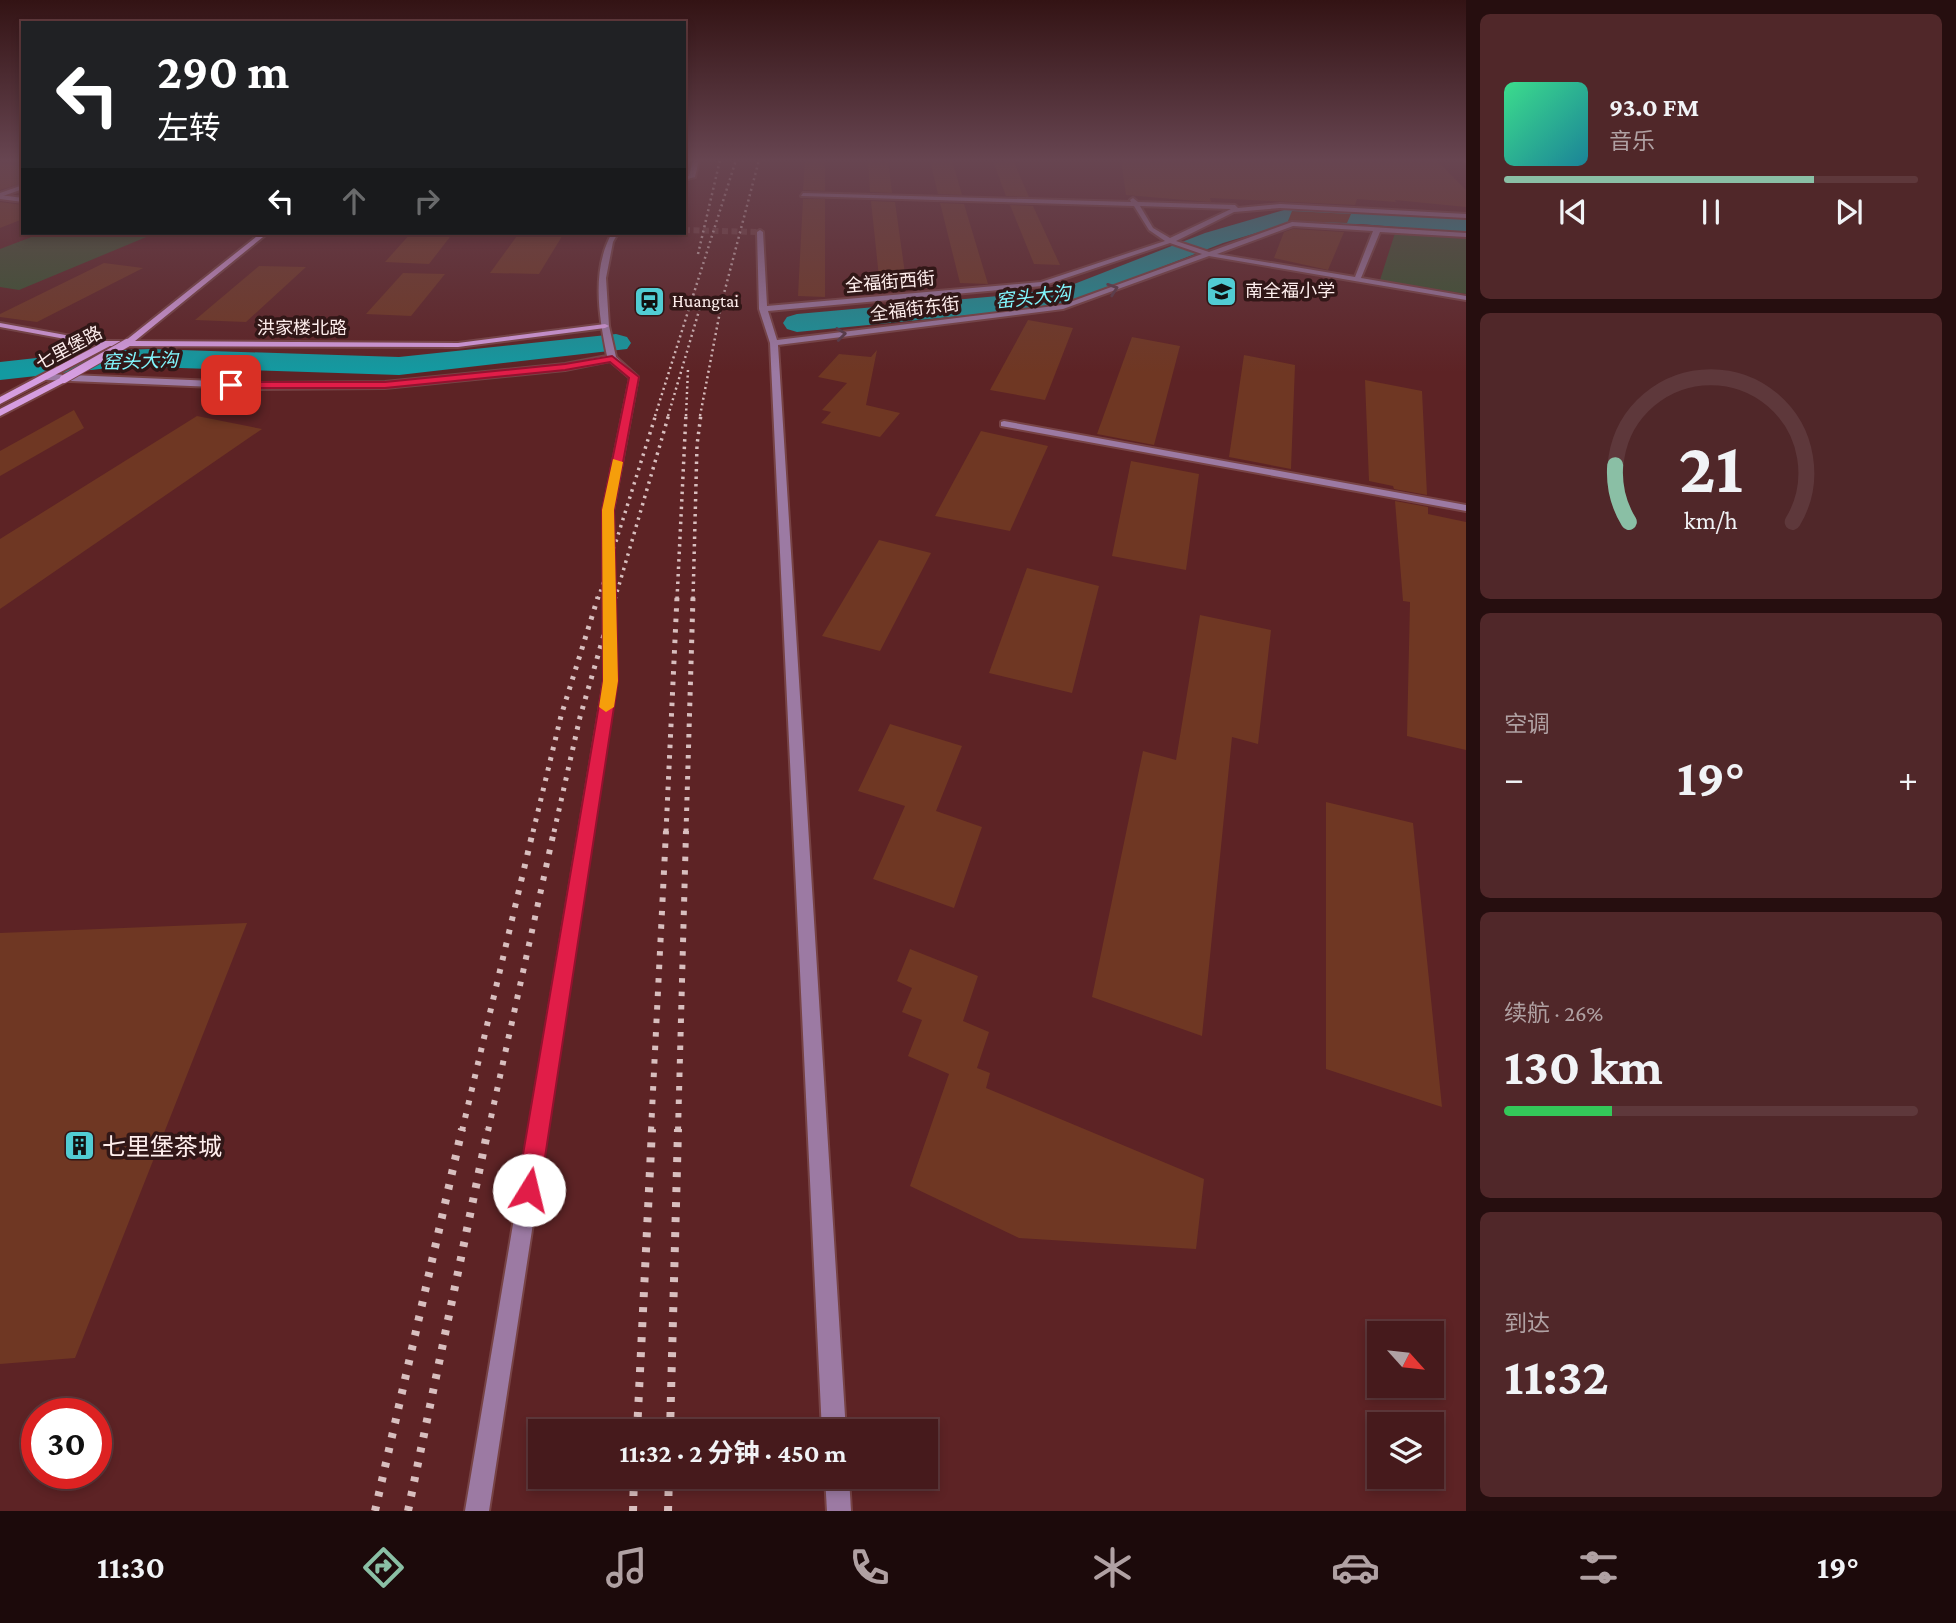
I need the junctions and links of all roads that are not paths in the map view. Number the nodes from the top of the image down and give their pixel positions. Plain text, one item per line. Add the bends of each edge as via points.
1 (1377, 230) edge
2 (1153, 231) edge
3 (1192, 231) edge
4 (1275, 231) edge
5 (1386, 231) edge
6 (760, 232) dead end
7 (263, 235) edge
8 (614, 235) edge
9 (1466, 235) edge
10 (1170, 241) junction
11 (1212, 255) junction
12 (1357, 280) junction
13 (1466, 298) edge
14 (764, 309) junction
15 (153, 323) junction
16 (0, 325) edge
17 (605, 326) junction
18 (127, 343) junction
19 (774, 343) junction
20 (109, 344) junction
21 (612, 358) junction
22 (47, 377) junction
23 (64, 379) junction
24 (0, 401) edge
25 (0, 413) edge
26 (1004, 424) dead end
27 (1466, 508) edge
28 (833, 1419) edge
29 (838, 1489) edge
30 (477, 1511) edge
31 (839, 1511) edge

1 - 12 street
2 - 10 street
3 - 10 street, 全福街西街
4 - 11 street, 全福街东街
5 - 9 street, 全福街东街
6 - 14 street
7 - 15 main road, 七里堡路
8 - 17 street via 602,278
10 - 11 street
10 - 14 street, 全福街西街 via 1042,284
11 - 12 street
19 -> 11 street, 全福街东街 via 1063,307
12 - 13 street
14 - 19 street
15 - 18 main road, 七里堡路
15 - 20 main road, 七里堡路
16 - 20 main road, 洪家楼北路
17 - 18 main road, 洪家楼北路 via 458,345
17 - 21 street
18 - 20 main road, 洪家楼北路
18 - 23 main road, 七里堡路, bridge
19 - 28 street
20 - 22 main road, 七里堡路
21 - 23 street via 385,385
21 - 30 street via 634,377 608,510 610,681
22 - 23 street
22 - 24 main road, 七里堡路
23 - 25 main road, 七里堡路
26 - 27 street
29 - 31 street

